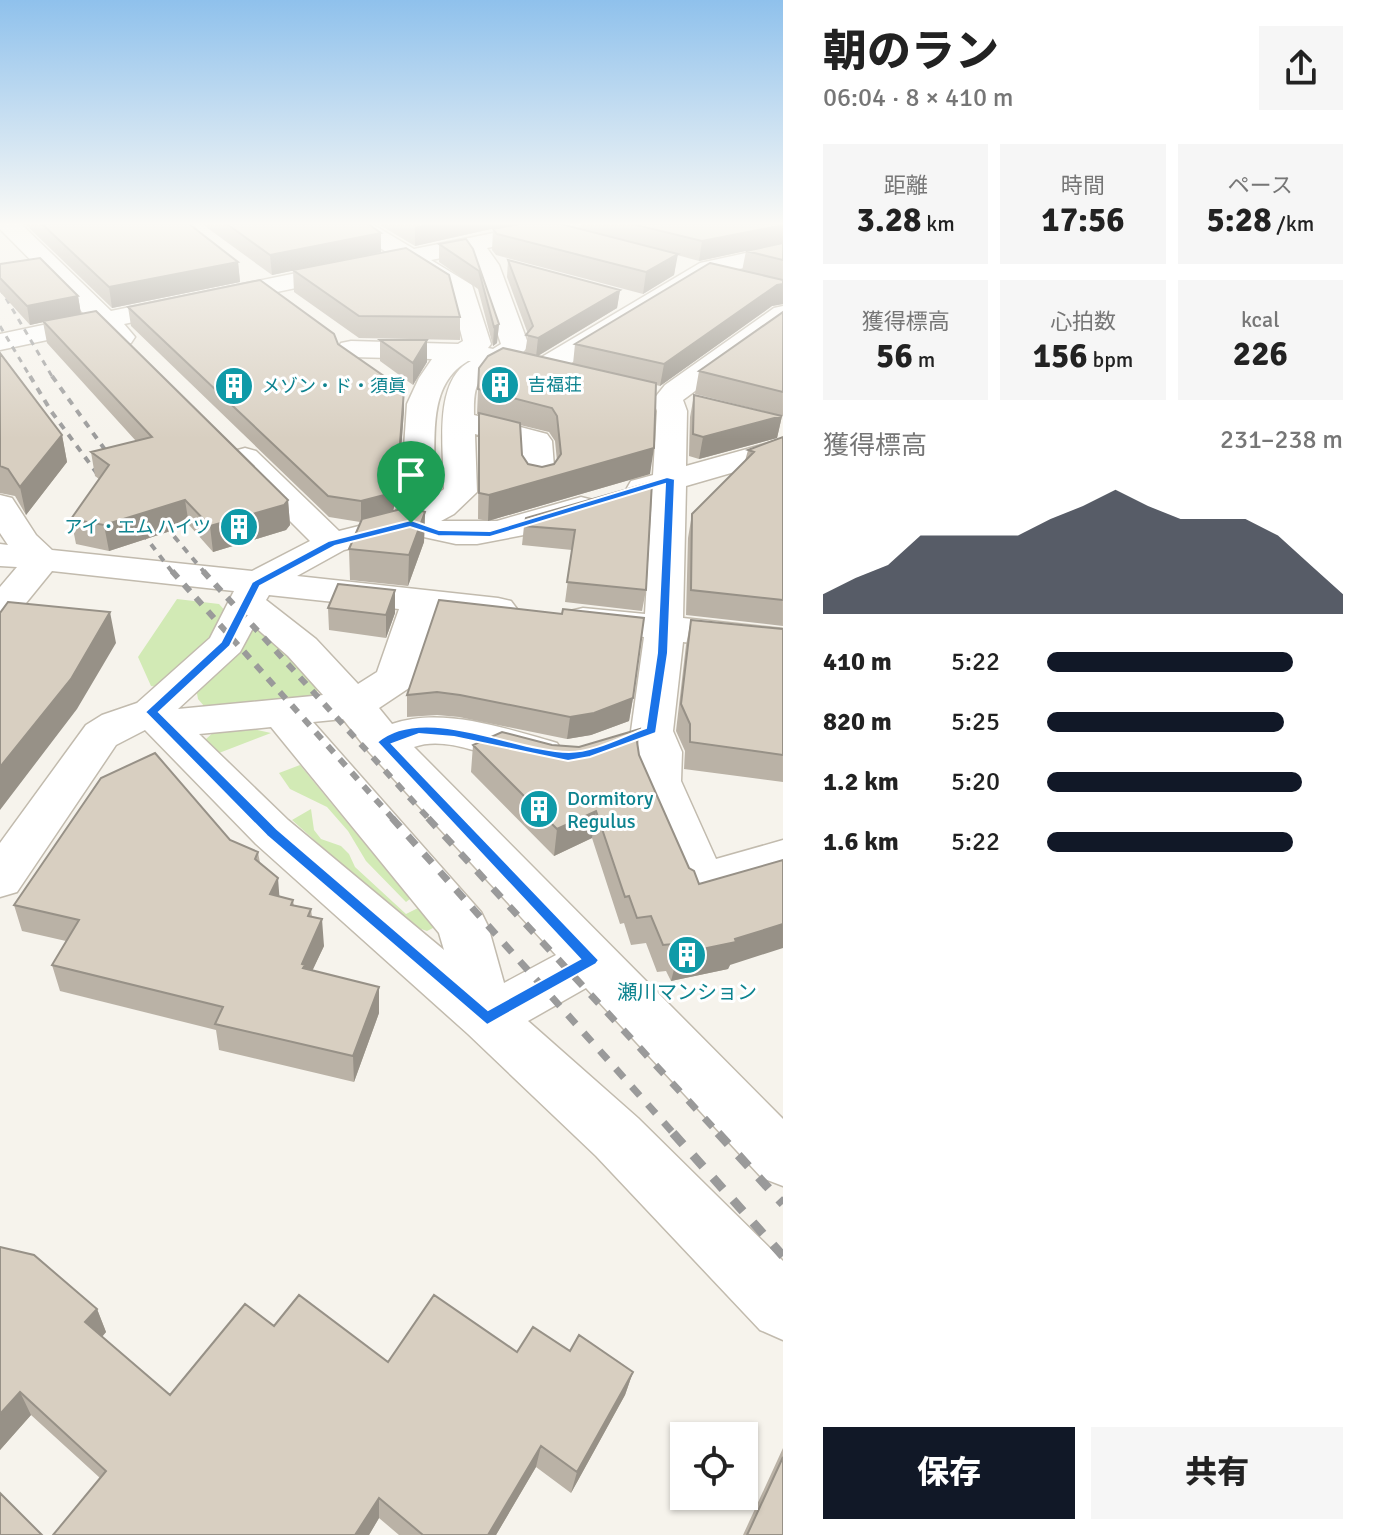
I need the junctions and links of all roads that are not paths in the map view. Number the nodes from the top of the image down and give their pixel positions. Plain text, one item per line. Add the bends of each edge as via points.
1 (80, 296) edge
2 (222, 296) edge
3 (275, 296) edge
4 (464, 296) edge
5 (500, 296) edge
6 (661, 296) edge
7 (616, 297) edge
8 (289, 305) edge
9 (645, 305) junction
10 (783, 314) edge
11 (105, 320) junction
12 (326, 332) edge
13 (0, 342) edge
14 (351, 349) junction
15 (467, 352) junction
16 (139, 353) edge
17 (498, 359) junction
18 (540, 370) junction
19 (583, 380) edge
20 (422, 404) junction
21 (460, 421) junction
22 (778, 433) edge
23 (229, 442) edge
24 (670, 479) junction
25 (539, 480) edge
26 (0, 505) edge
27 (411, 523) junction
28 (332, 543) junction
29 (0, 555) edge
30 (42, 560) junction
31 (251, 594) junction
32 (421, 601) junction
33 (0, 611) edge
34 (663, 627) junction
35 (783, 641) edge
36 (354, 705) junction
37 (282, 713) junction
38 (158, 718) junction
39 (384, 742) junction
40 (613, 744) junction
41 (783, 857) edge
42 (0, 879) edge
43 (591, 960) junction
44 (487, 1018) junction
45 (783, 1159) edge
46 (783, 1307) edge

1 - 11 street
2 - 11 street
3 - 8 street
4 - 15 street via 477,344
5 - 17 street via 515,346
6 - 9 street
7 - 9 street
9 - 18 street
10 - 24 street via 668,400
11 - 13 street
11 - 16 street
12 - 14 street
14 - 15 street
14 - 20 street via 350,355
15 - 17 street
15 - 20 street via 444,363
17 - 18 street
17 - 21 street via 473,371 459,391
18 - 19 street
20 - 27 street
21 - 25 street via 536,441
21 - 27 street via 460,492
22 - 24 street
23 - 28 street
24 - 27 street via 490,534 438,533
24 - 34 street
26 - 30 street via 23,542
27 - 28 street
28 - 31 street
29 - 30 street
30 - 31 street
30 - 33 street
31 - 32 street
31 - 36 street
31 - 38 street via 226,644
32 - 34 street
32 - 36 street via 395,679
34 - 35 street
34 - 40 street via 663,653
36 - 37 street
36 - 39 street
37 - 38 street
37 - 44 street via 463,926
38 - 42 street via 117,725 101,735
38 - 44 street via 272,832
39 - 40 street via 418,730 550,755
39 - 43 street
40 - 41 street via 660,752 659,781 702,881
43 - 44 street
43 - 45 street
44 - 46 street via 617,1137

